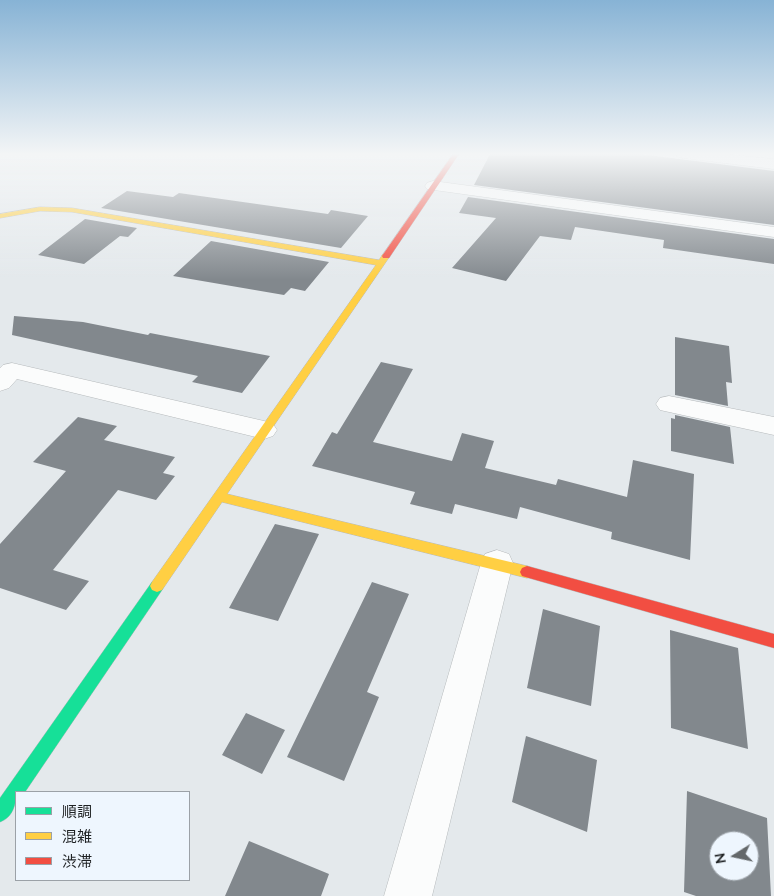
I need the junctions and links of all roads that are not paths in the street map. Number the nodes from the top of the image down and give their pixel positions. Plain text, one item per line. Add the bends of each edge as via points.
1 (426, 196) edge
2 (506, 196) edge
3 (0, 216) edge
4 (774, 232) edge
5 (380, 263) junction
6 (0, 383) edge
7 (669, 404) dead end
8 (774, 426) edge
9 (264, 430) junction
10 (220, 497) junction
11 (497, 563) junction
12 (774, 641) edge
13 (15, 791) edge
14 (15, 791) edge
15 (0, 813) edge
16 (408, 896) edge

1 - 5 street
2 - 4 street
3 - 5 street via 34,210 72,210
5 - 9 street
6 - 9 street via 12,370
7 - 8 street
9 - 10 street
10 - 11 street
10 - 13 street
11 - 12 street
11 - 16 street
14 - 15 street

